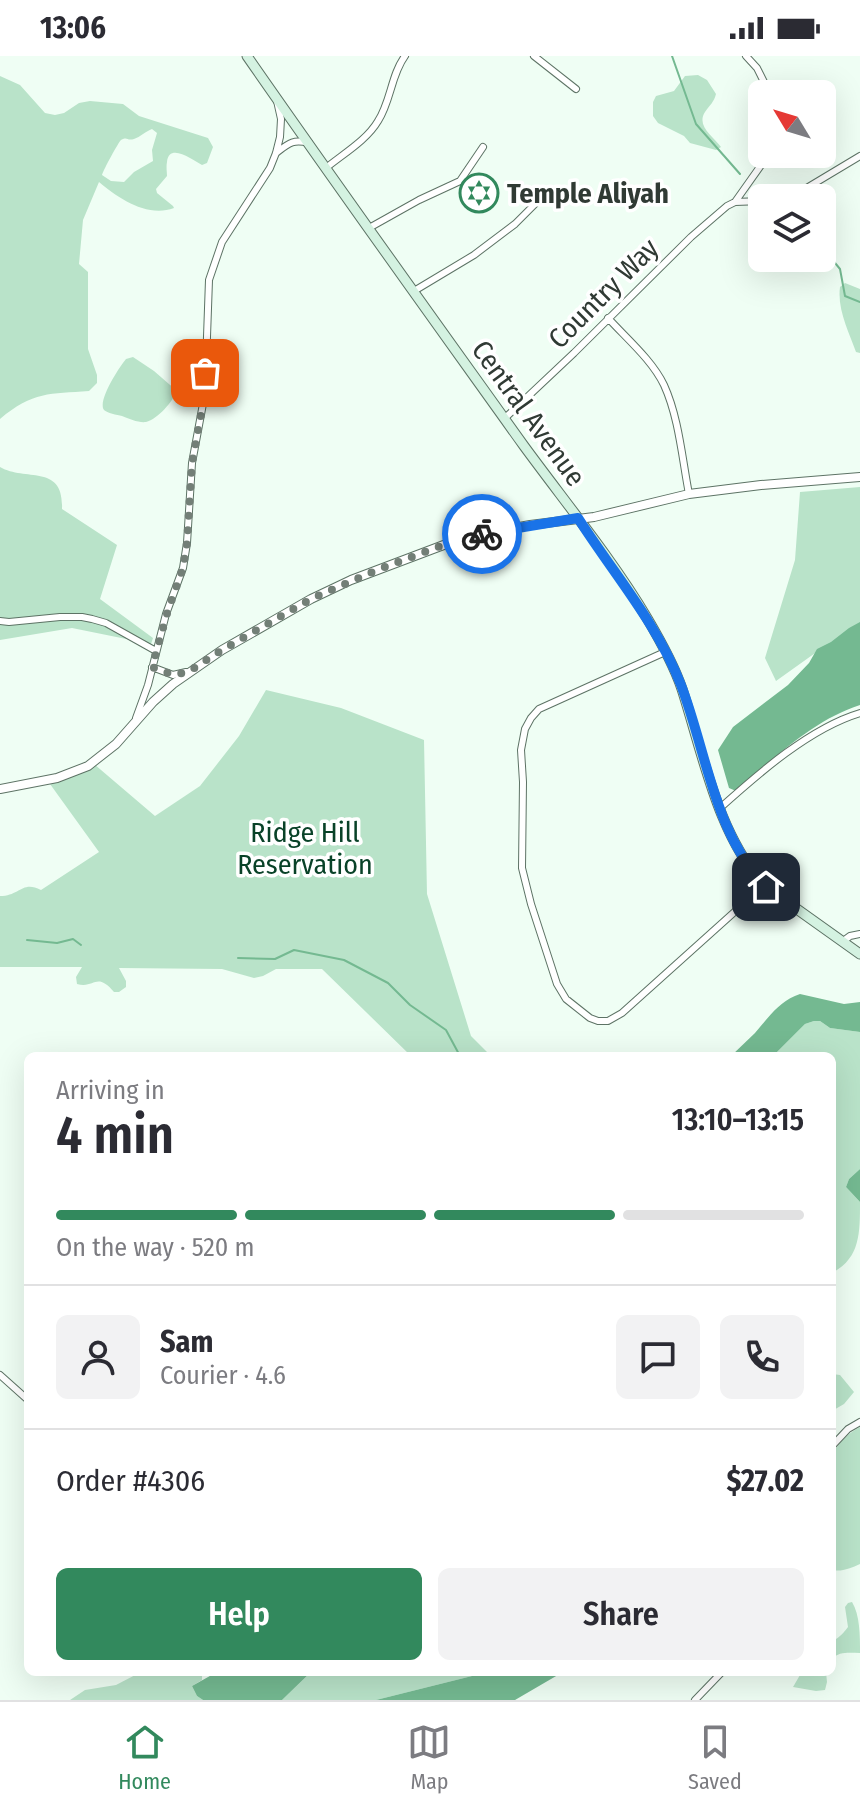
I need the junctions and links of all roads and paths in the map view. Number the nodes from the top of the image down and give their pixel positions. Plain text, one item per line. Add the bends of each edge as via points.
1 (247, 56) edge
2 (405, 56) edge
3 (534, 56) edge
4 (746, 56) edge
5 (763, 80) edge
6 (576, 89) dead end
7 (276, 97) junction
8 (309, 143) junction
9 (483, 147) dead end
10 (276, 153) junction
11 (860, 156) edge
12 (326, 168) junction
13 (759, 168) edge
14 (813, 184) edge
15 (735, 202) junction
16 (748, 202) edge
17 (535, 204) dead end
18 (369, 228) junction
19 (414, 291) junction
20 (608, 318) junction
21 (505, 418) junction
22 (860, 477) edge
23 (689, 494) junction
24 (578, 518) junction
25 (0, 621) edge
26 (156, 651) junction
27 (665, 652) junction
28 (152, 667) junction
29 (188, 672) junction
30 (860, 713) edge
31 (134, 724) junction
32 (0, 789) edge
33 (720, 808) junction
34 (766, 887) junction
35 (860, 934) edge
36 (842, 942) junction
37 (860, 954) edge
38 (0, 1375) edge
39 (24, 1396) edge
40 (860, 1422) edge
41 (836, 1442) edge
42 (718, 1676) edge
43 (695, 1700) edge

1 - 7 main road, Central Avenue
2 - 12 street via 377,124
3 - 6 street
4 - 5 street
7 - 8 main road, Central Avenue
7 - 10 street via 281,119
8 - 10 street via 291,142
8 - 12 main road, Central Avenue
9 - 18 street via 460,181
10 - 26 street via 222,242 209,280 205,393 192,463 187,543
11 - 14 street
12 - 18 main road, Central Avenue
13 - 15 street, Country Way
15 - 16 street
15 - 20 street, Country Way
17 - 19 street via 474,255
18 - 19 main road, Central Avenue
19 - 21 main road, Central Avenue
20 - 21 street, Country Way
20 - 23 street via 663,383
21 - 24 main road, Central Avenue
22 - 23 street
23 - 24 street
24 - 27 main road, Central Avenue
24 - 29 street via 480,534 377,570 311,599
25 - 26 street via 82,617 106,623
26 - 28 street
27 - 33 main road, Central Avenue via 681,685
27 - 34 street via 539,709 525,729 522,868 557,984 590,1018 608,1021
28 - 29 street via 173,675
28 - 31 street
29 - 31 street
30 - 33 street via 808,739
31 - 32 street via 88,766
33 - 34 main road, Central Avenue via 742,857
34 - 36 main road, Central Avenue
35 - 36 street
36 - 37 main road, Central Avenue
38 - 39 street
40 - 41 street
42 - 43 street

